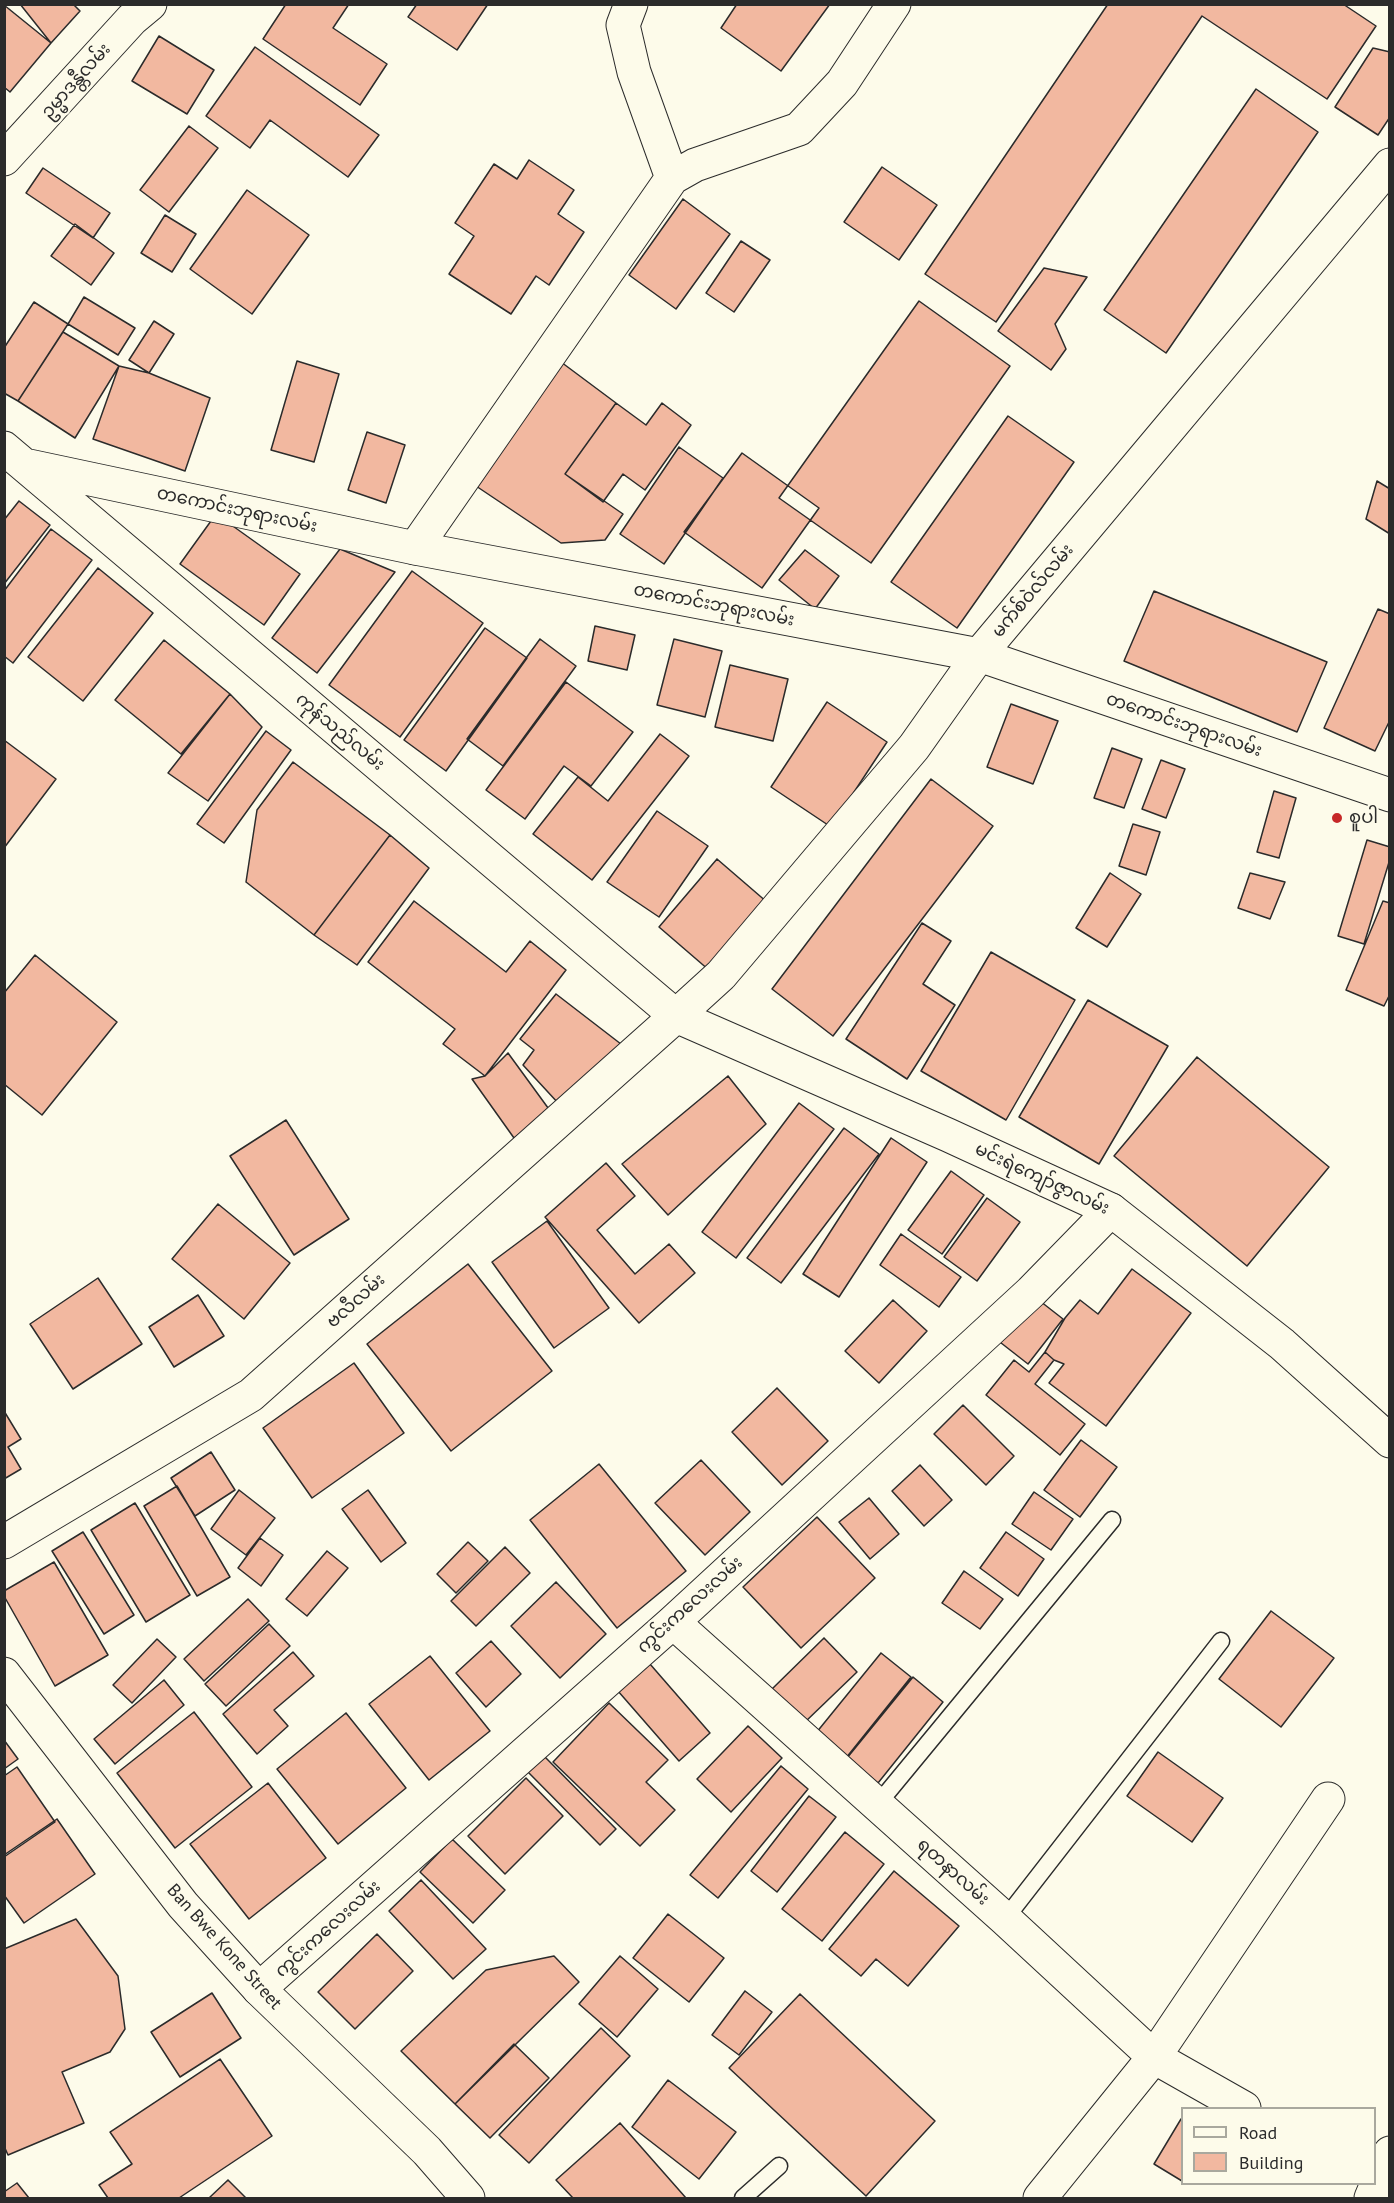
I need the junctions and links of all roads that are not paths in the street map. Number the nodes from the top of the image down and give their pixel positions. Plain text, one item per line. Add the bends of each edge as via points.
1 (150, 4) edge
2 (631, 4) edge
3 (894, 4) edge
4 (4, 159) edge
5 (1389, 165) edge
6 (672, 178) junction
7 (15, 457) edge
8 (415, 548) junction
9 (979, 655) junction
10 (1389, 795) edge
11 (676, 1016) junction
12 (1111, 1210) junction
13 (1389, 1441) edge
14 (1112, 1520) dead end
15 (4, 1542) edge
16 (673, 1622) junction
17 (1221, 1641) dead end
18 (4, 1674) edge
19 (1328, 1799) dead end
20 (877, 1805) junction
21 (1005, 1919) junction
22 (259, 1989) junction
23 (1154, 2057) junction
24 (1241, 2107) edge
25 (1389, 2153) edge
26 (779, 2166) dead end
27 (1376, 2184) edge
28 (468, 2199) edge
29 (743, 2199) edge
30 (1040, 2199) edge

1 - 4 street, ဥမ္မာဒန္တီလမ်း
2 - 6 street via 623,25 634,72
3 - 6 street via 842,83 799,129 695,165
5 - 9 street, မက်စ်ဝဲလ်လမ်း
6 - 8 street
7 - 8 street, တကောင်းဘုရားလမ်း
7 - 11 street, ကုန်သည်လမ်း
8 - 9 street, တကောင်းဘုရားလမ်း
9 - 10 street, တကောင်းဘုရားလမ်း
9 - 11 street, မက်စ်ဝဲလ်လမ်း via 898,765 721,975
11 - 12 street, မင်းရဲကျော်ဇွာလမ်း
11 - 15 street, ဗလီလမ်း via 251,1395
12 - 13 street, မင်းရဲကျော်ဇွာလမ်း via 1282,1344
12 - 16 street, ကွင်းကလေးလမ်း via 1031,1292
14 - 20 lane
16 - 20 street, ရတနာလမ်း
16 - 22 street, ကွင်းကလေးလမ်း
17 - 21 lane
18 - 22 street, Ban Bwe Kone Street via 183,1905
19 - 23 street
20 - 21 street, ရတနာလမ်း
21 - 23 street, ရတနာလမ်း
22 - 28 street, Ban Bwe Kone Street via 427,2151
23 - 24 street, ရတနာလမ်း
23 - 30 street
25 - 27 street
26 - 29 lane

